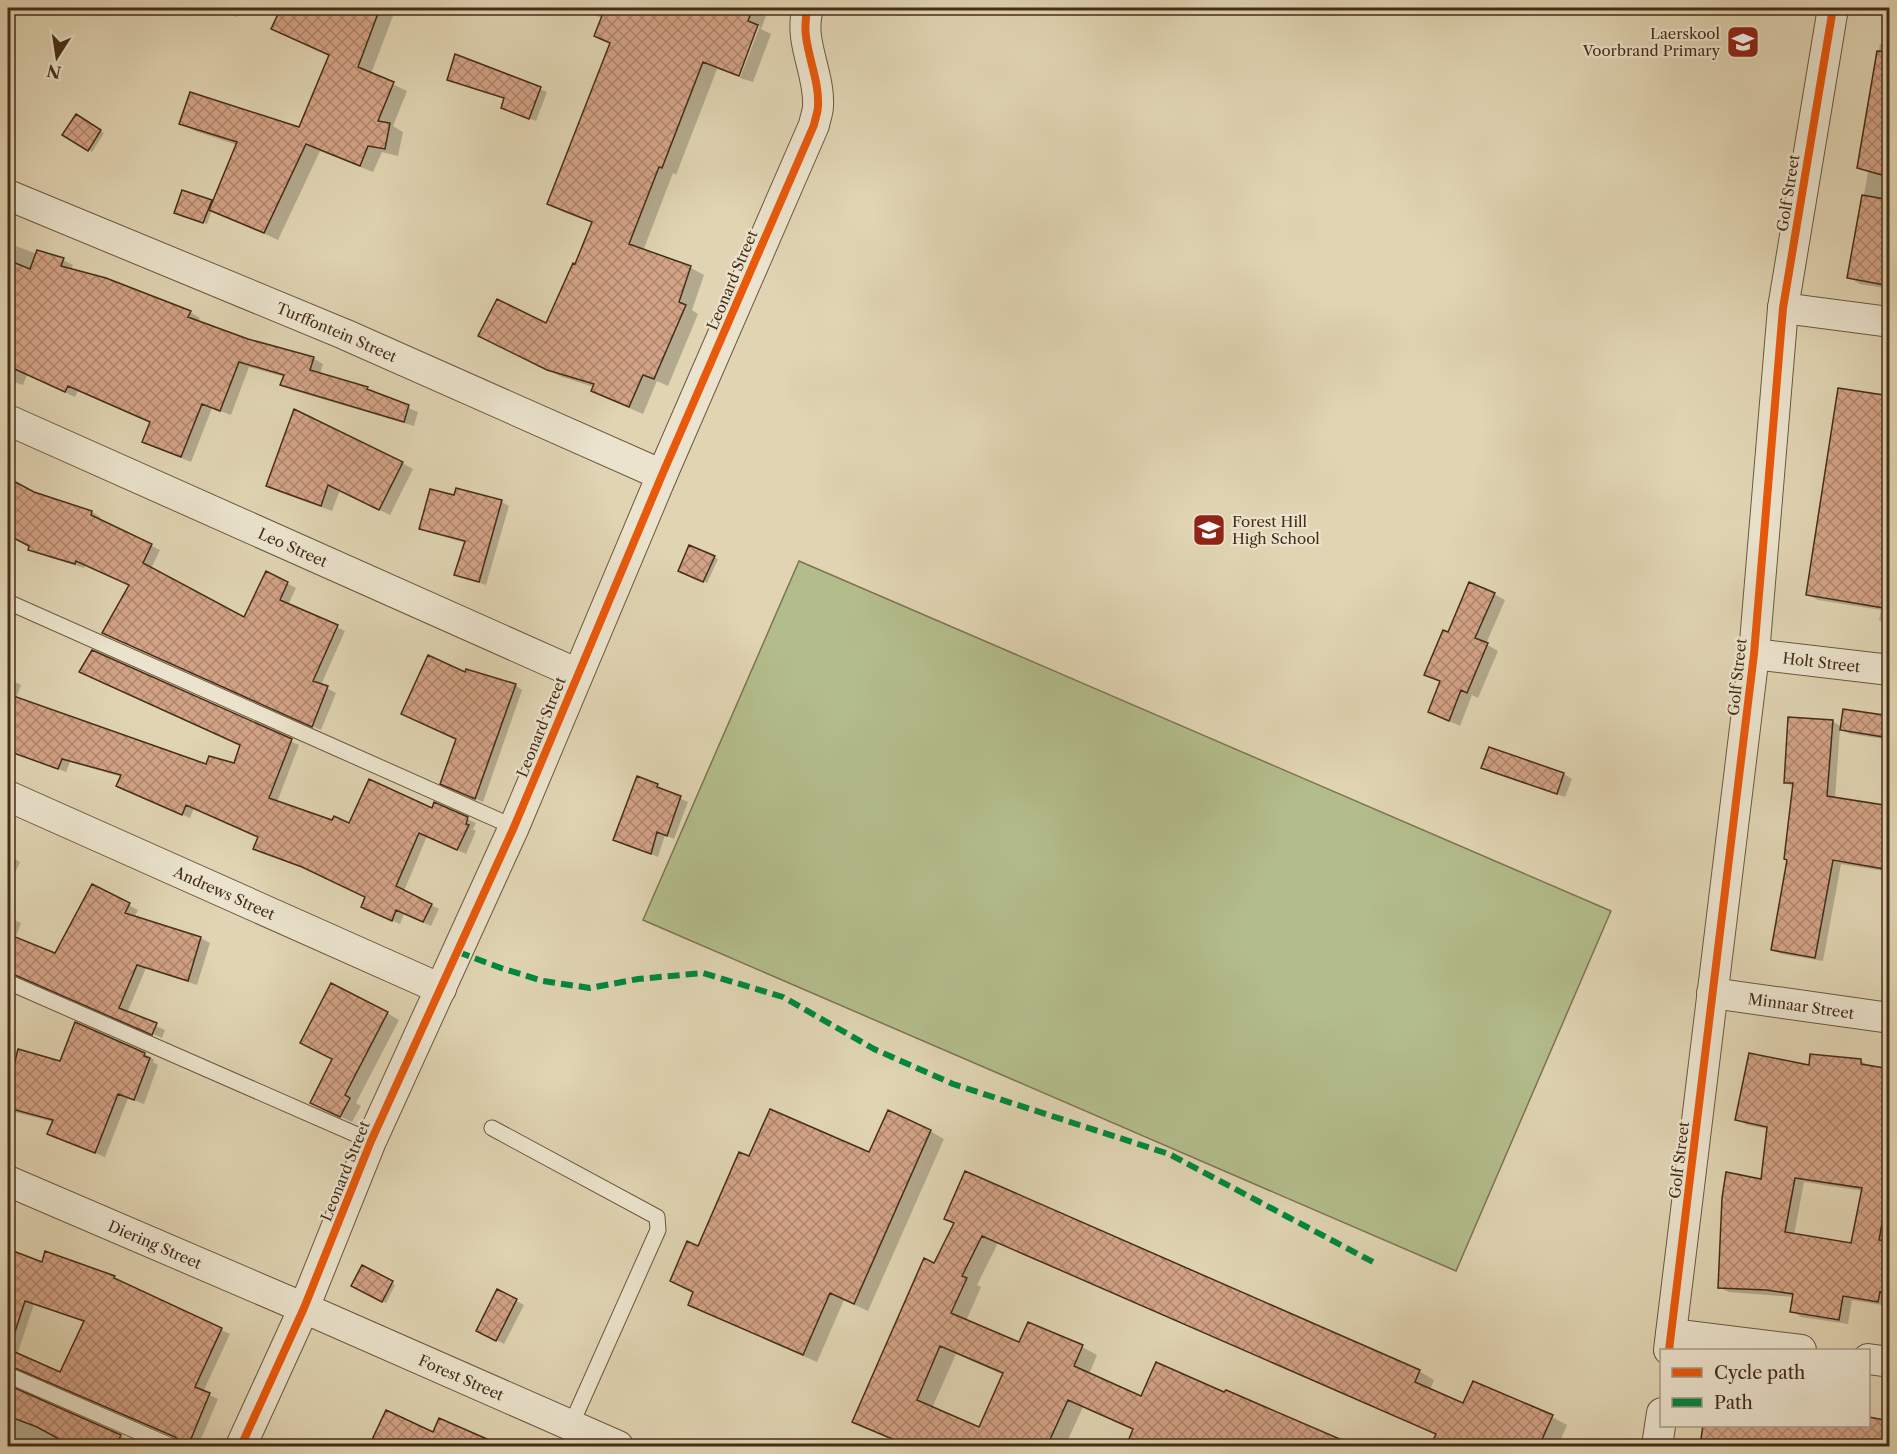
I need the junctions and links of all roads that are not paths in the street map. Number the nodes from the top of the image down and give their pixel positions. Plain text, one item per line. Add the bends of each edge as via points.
1 (808, 8) edge
2 (1833, 8) edge
3 (8, 195) edge
4 (1783, 308) junction
5 (1890, 322) edge
6 (8, 420) edge
7 (662, 475) junction
8 (8, 602) edge
9 (1754, 654) junction
10 (1890, 670) edge
11 (578, 674) junction
12 (8, 796) edge
13 (514, 828) junction
14 (8, 982) edge
15 (441, 989) junction
16 (1712, 993) junction
17 (1890, 1018) edge
18 (492, 1128) dead end
19 (371, 1142) junction
20 (8, 1181) edge
21 (304, 1308) junction
22 (1670, 1342) edge
23 (1785, 1349) edge
24 (1870, 1359) edge
25 (1890, 1362) edge
26 (8, 1375) edge
27 (571, 1425) junction
28 (1660, 1426) edge
29 (171, 1446) edge
30 (242, 1446) edge
31 (618, 1446) edge
32 (1657, 1446) edge

1 - 7 street, Leonard Street via 806,43 818,105 814,124
2 - 4 street, Golf Street
3 - 7 street, Turffontein Street via 344,334
4 - 5 street
4 - 9 street, Golf Street
6 - 11 street, Leo Street
7 - 11 street, Leonard Street
8 - 13 lane
9 - 10 street, Holt Street
9 - 16 street, Golf Street
11 - 13 street, Leonard Street
12 - 15 street, Andrews Street
13 - 15 street, Leonard Street
14 - 19 lane
15 - 19 street, Leonard Street
16 - 17 street, Minnaar Street
16 - 22 street, Golf Street
18 - 27 lane via 657,1217 658,1230
19 - 21 street, Leonard Street
20 - 21 street, Diering Street
21 - 27 street, Forest Street
21 - 30 street, Leonard Street
22 - 23 street
24 - 25 street
26 - 29 lane
27 - 31 street, Forest Street
28 - 32 street

